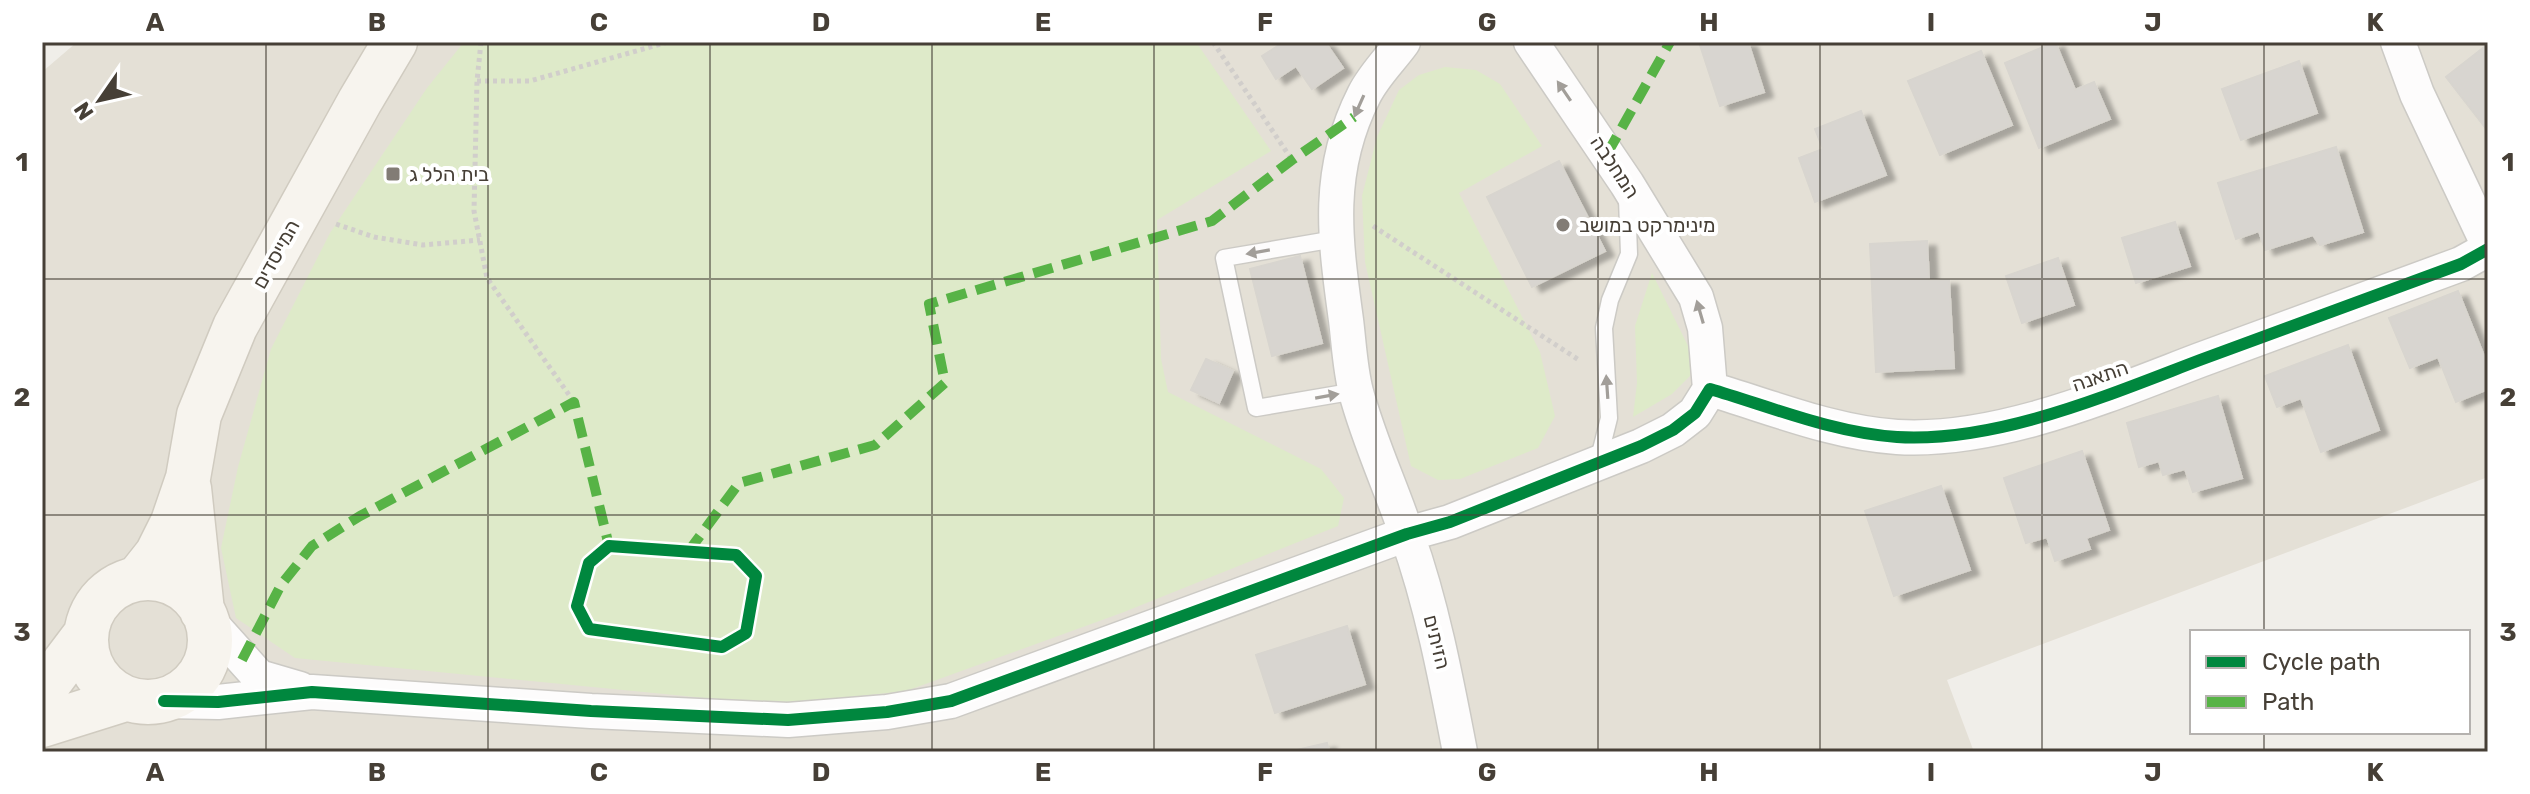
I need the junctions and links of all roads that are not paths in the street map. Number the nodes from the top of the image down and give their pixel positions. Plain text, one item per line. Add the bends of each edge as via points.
1 (395, 42) edge
2 (1531, 42) edge
3 (2398, 42) edge
4 (1393, 49) edge
5 (1627, 184) junction
6 (1335, 239) junction
7 (2488, 247) edge
8 (1710, 389) junction
9 (1356, 391) junction
10 (1598, 463) junction
11 (1380, 467) junction
12 (188, 478) junction
13 (1450, 522) junction
14 (1407, 534) junction
15 (138, 578) junction
16 (204, 615) junction
17 (85, 635) junction
18 (42, 692) edge
19 (312, 692) junction
20 (145, 700) junction
21 (42, 725) edge
22 (1460, 752) edge

1 - 12 main road, המייסדים via 235,327 199,415
5 -> 2 street, המחלבה
3 - 7 street
4 -> 6 street, הזיתים via 1354,117 1340,161
8 -> 5 street, המחלבה via 1705,328 1696,297
10 -> 5 lane via 1609,418 1604,328 1629,254
6 - 9 street, הזיתים
6 -> 9 lane via 1224,258 1256,408
7 - 8 street, התאנה via 2461,264 2116,392 1957,434 1897,437 1837,428
8 - 10 street via 1695,413 1673,430
9 - 11 street, הזיתים
10 - 13 street
11 - 13 street via 1411,505
11 - 14 street, הזיתים
12 - 15 main road via 173,522
12 - 16 main road
13 - 14 street
14 - 19 street via 951,701 887,712 788,720
14 - 22 street, הזיתים via 1438,639
15 - 16 main road via 178,585
15 - 17 main road via 101,598
16 - 19 street via 259,677
16 - 20 main road via 210,640 197,680 182,693
17 - 18 main road
17 - 20 main road via 95,675 108,689
19 - 20 street via 218,702
20 - 21 main road

